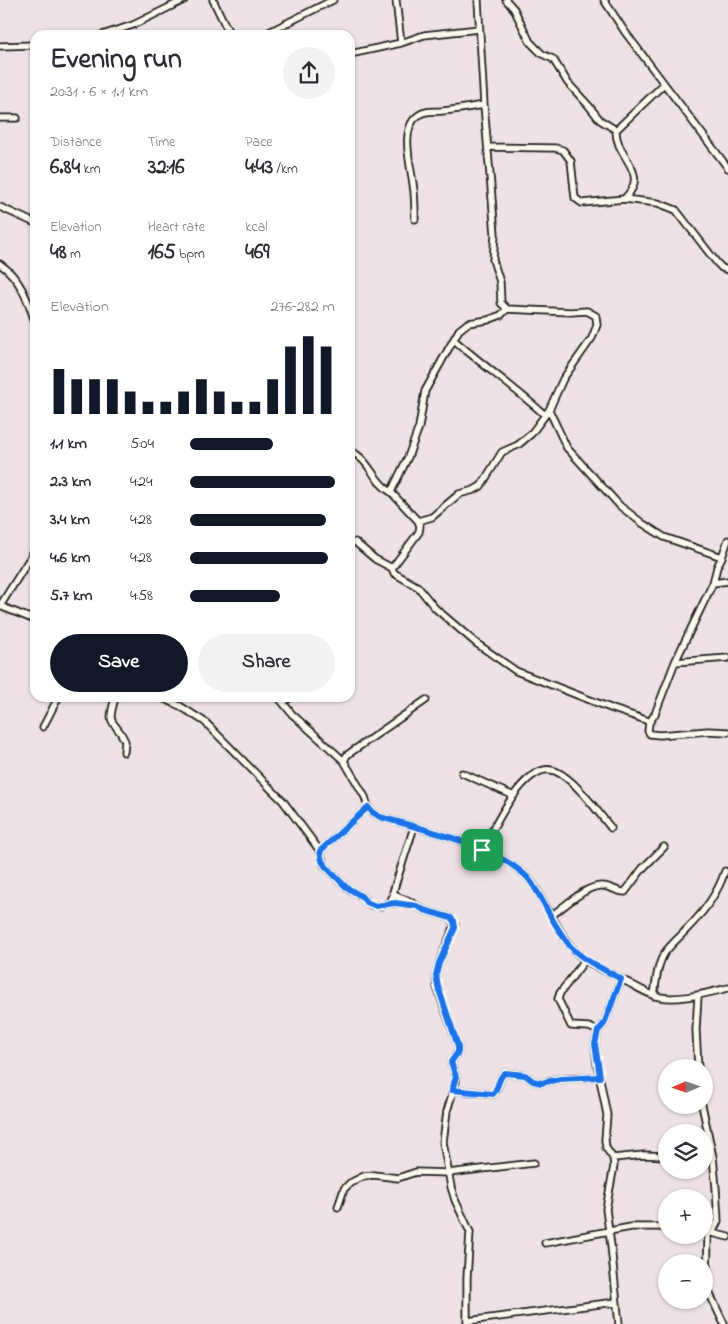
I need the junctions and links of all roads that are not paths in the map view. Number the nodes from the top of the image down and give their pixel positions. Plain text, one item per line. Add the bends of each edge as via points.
1 (184, 0) edge
2 (213, 0) edge
3 (333, 0) edge
4 (396, 0) edge
5 (478, 0) edge
6 (506, 0) edge
7 (604, 0) edge
8 (479, 28) junction
9 (118, 30) edge
10 (228, 30) edge
11 (273, 30) edge
12 (401, 43) junction
13 (30, 45) edge
14 (0, 46) edge
15 (355, 53) edge
16 (664, 84) junction
17 (484, 104) junction
18 (0, 118) edge
19 (17, 118) dead end
20 (616, 130) junction
21 (488, 147) junction
22 (728, 168) edge
23 (624, 199) junction
24 (0, 207) edge
25 (415, 219) dead end
26 (30, 221) edge
27 (0, 264) edge
28 (728, 270) edge
29 (30, 308) edge
30 (507, 309) junction
31 (454, 340) junction
32 (547, 412) junction
33 (355, 454) edge
34 (391, 492) junction
35 (418, 521) junction
36 (728, 540) edge
37 (355, 542) dead end
38 (722, 557) junction
39 (30, 558) edge
40 (392, 568) junction
41 (728, 581) edge
42 (713, 583) junction
43 (30, 618) edge
44 (728, 658) edge
45 (675, 662) junction
46 (426, 700) dead end
47 (56, 702) edge
48 (114, 702) edge
49 (170, 702) edge
50 (284, 703) edge
51 (649, 723) junction
52 (43, 727) dead end
53 (728, 732) edge
54 (124, 752) dead end
55 (344, 761) junction
56 (462, 772) dead end
57 (514, 796) junction
58 (368, 807) junction
59 (414, 827) junction
60 (611, 828) dead end
61 (664, 847) dead end
62 (482, 850) junction
63 (320, 851) junction
64 (725, 871) dead end
65 (394, 894) junction
66 (386, 904) junction
67 (417, 906) junction
68 (551, 916) junction
69 (585, 960) junction
70 (621, 979) junction
71 (728, 988) edge
72 (654, 996) junction
73 (698, 996) junction
74 (598, 1031) junction
75 (698, 1059) edge
76 (600, 1077) junction
77 (452, 1090) junction
78 (658, 1156) edge
79 (713, 1157) edge
80 (613, 1158) junction
81 (534, 1163) dead end
82 (448, 1173) junction
83 (338, 1208) dead end
84 (713, 1226) edge
85 (658, 1227) edge
86 (609, 1232) junction
87 (713, 1233) edge
88 (728, 1237) edge
89 (545, 1243) dead end
90 (708, 1244) edge
91 (616, 1302) junction
92 (467, 1322) edge
93 (619, 1324) edge
94 (724, 1324) edge

1 - 9 street
2 - 10 street
3 - 11 street
4 - 12 street
5 - 8 street
6 - 20 street via 530,42 542,54 553,59 568,83 600,120
7 - 16 street
8 - 12 street via 424,35
8 - 17 street
12 - 15 street
13 - 14 street
16 - 20 street
16 - 22 street
17 - 21 street
17 - 25 street via 425,112 414,119 409,128 408,143
18 - 19 street
20 - 23 street via 615,138 635,175 633,189
21 - 23 street via 561,149 571,162 577,200 591,203
21 - 30 street via 495,234 493,260 502,303
23 - 28 street via 658,203 676,210 717,263
24 - 26 street
27 - 29 street via 10,271 25,293
30 - 31 street via 501,316 468,323
30 - 32 street via 587,312 593,313 597,320 592,338 563,379
31 - 32 street via 485,368
31 - 34 street via 426,391 419,428
32 - 35 street via 531,434 502,452 481,486 459,494 432,517
32 - 38 street via 567,448 620,506 664,537
33 - 34 street via 364,460 377,481
34 - 35 street
35 - 40 street via 419,532
36 - 38 street
37 - 40 street
38 - 42 street
39 - 43 street via 0,606
40 - 51 street via 394,573 418,587 435,608 476,643 510,668
41 - 42 street
42 - 45 street
44 - 45 street
45 - 51 street
46 - 55 street via 347,755
47 - 52 street
48 - 54 street via 110,720 125,741
49 - 63 street via 206,722 283,801
50 - 55 street
51 - 53 street via 649,732 653,735
55 - 58 street
56 - 57 street
57 - 60 street via 532,775 555,771 581,791
57 - 62 street
58 - 59 street via 380,817
58 - 63 street
59 - 62 street
59 - 65 street via 393,888
61 - 68 street via 625,892 595,886
62 - 68 street via 525,875
63 - 66 street via 324,865 346,887 371,905
64 - 72 street via 721,883 698,918 664,954
65 - 66 street
65 - 67 street
66 - 67 street
67 - 77 street via 451,918 455,924 436,975 458,1046 451,1062 456,1077
68 - 69 street via 570,945
69 - 70 street
69 - 74 street via 558,999 571,1026
70 - 72 street
70 - 74 street via 604,1024
71 - 73 street
72 - 73 street
73 - 75 street
74 - 76 street via 595,1044
76 - 77 street via 541,1083 525,1075 505,1073 493,1094
76 - 80 street via 608,1115 606,1148
77 - 82 street via 443,1132
78 - 80 street
79 - 84 street via 718,1221
80 - 86 street via 612,1180 606,1200
81 - 82 street
82 - 83 street via 416,1172 398,1178 364,1176 344,1189
82 - 92 street via 455,1200 470,1232
85 - 86 street via 631,1226
86 - 89 street
86 - 91 street
87 - 88 street
90 - 94 street via 707,1288
91 - 92 street
91 - 93 street

